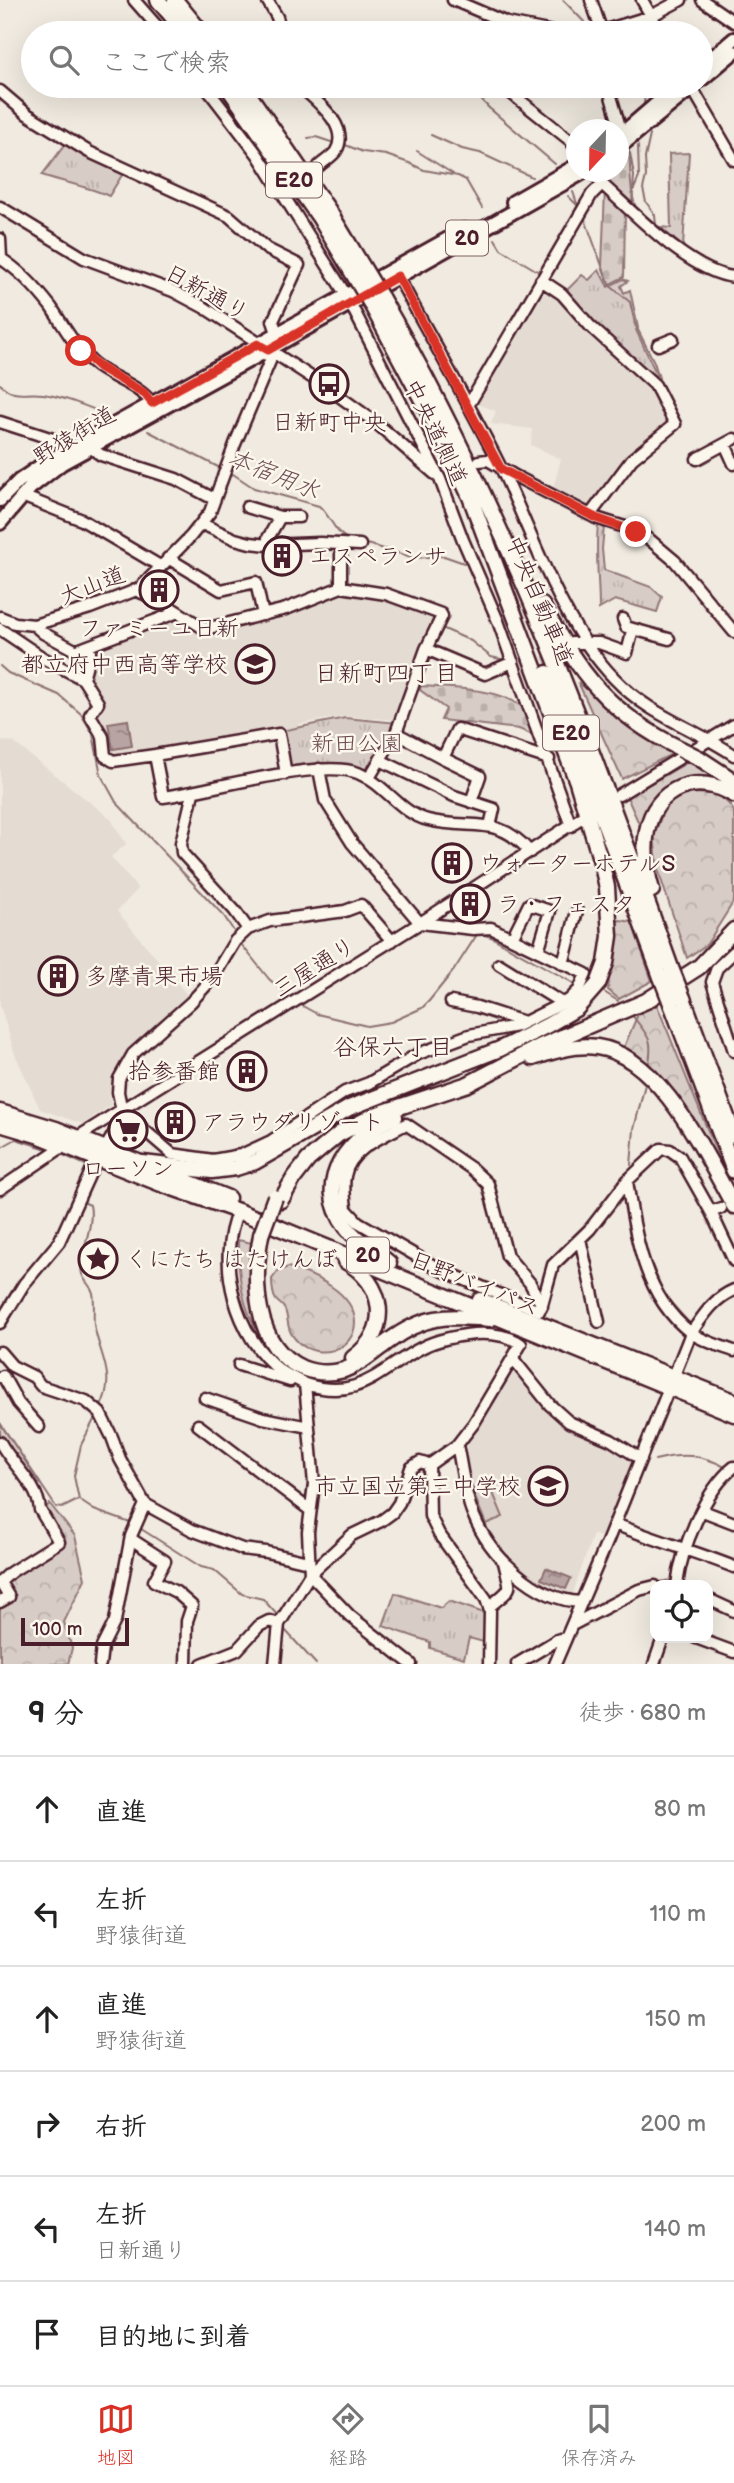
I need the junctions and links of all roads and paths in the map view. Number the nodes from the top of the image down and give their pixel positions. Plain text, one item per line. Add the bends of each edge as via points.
1 (134, 0) edge
2 (158, 0) edge
3 (175, 0) edge
4 (267, 0) edge
5 (453, 0) edge
6 (591, 0) edge
7 (642, 0) edge
8 (681, 0) edge
9 (702, 0) edge
10 (651, 16) junction
11 (152, 21) edge
12 (176, 21) edge
13 (192, 21) edge
14 (279, 21) edge
15 (494, 21) edge
16 (596, 21) edge
17 (636, 21) edge
18 (654, 21) edge
19 (734, 22) edge
20 (734, 39) edge
21 (734, 52) edge
22 (713, 56) edge
23 (713, 69) edge
24 (0, 91) edge
25 (214, 98) edge
26 (235, 98) edge
27 (251, 98) edge
28 (312, 98) edge
29 (517, 98) edge
30 (611, 98) edge
31 (663, 98) edge
32 (678, 98) edge
33 (701, 98) edge
34 (616, 119) edge
35 (629, 127) edge
36 (566, 137) edge
37 (629, 139) edge
38 (734, 160) edge
39 (319, 166) dead end
40 (566, 172) edge
41 (566, 182) edge
42 (602, 184) joint
43 (0, 207) edge
44 (0, 239) edge
45 (1, 258) edge
46 (398, 276) junction
47 (734, 277) edge
48 (541, 280) junction
49 (348, 299) junction
50 (376, 300) junction
51 (277, 333) junction
52 (673, 339) dead end
53 (658, 345) dead end
54 (263, 347) junction
55 (152, 403) junction
56 (468, 407) junction
57 (0, 422) edge
58 (730, 441) edge
59 (91, 448) junction
60 (66, 451) junction
61 (697, 459) dead end
62 (479, 461) dead end
63 (734, 464) edge
64 (501, 469) junction
65 (445, 477) junction
66 (476, 493) junction
67 (22, 496) junction
68 (214, 499) junction
69 (0, 500) edge
70 (247, 507) dead end
71 (590, 515) junction
72 (280, 516) junction
73 (299, 517) dead end
74 (0, 523) edge
75 (202, 524) junction
76 (341, 544) junction
77 (268, 545) junction
78 (360, 545) dead end
79 (164, 562) junction
80 (341, 587) junction
81 (135, 590) junction
82 (178, 612) junction
83 (263, 615) junction
84 (0, 617) edge
85 (623, 619) dead end
86 (34, 625) junction
87 (0, 629) edge
88 (633, 629) junction
89 (734, 632) edge
90 (668, 639) dead end
91 (585, 642) junction
92 (93, 643) junction
93 (573, 646) tunnel mouth
94 (426, 649) junction
95 (75, 651) junction
96 (88, 657) junction
97 (530, 665) tunnel mouth
98 (515, 667) junction
99 (83, 678) junction
100 (734, 724) edge
101 (396, 733) junction
102 (710, 740) junction
103 (734, 754) edge
104 (155, 755) junction
105 (443, 758) junction
106 (549, 759) junction
107 (380, 760) junction
108 (319, 769) junction
109 (286, 774) junction
110 (369, 778) junction
111 (734, 781) edge
112 (193, 793) junction
113 (619, 795) dead end
114 (734, 795) edge
115 (471, 802) junction
116 (582, 818) dead end
117 (490, 826) junction
118 (571, 826) junction
119 (530, 852) junction
120 (578, 911) dead end
121 (734, 919) edge
122 (420, 923) junction
123 (248, 929) junction
124 (734, 930) edge
125 (512, 937) junction
126 (392, 941) junction
127 (538, 951) junction
128 (734, 952) edge
129 (499, 964) dead end
130 (563, 964) junction
131 (666, 973) junction
132 (451, 1002) dead end
133 (678, 1002) junction
134 (562, 1003) junction
135 (524, 1022) junction
136 (729, 1025) edge
137 (499, 1049) junction
138 (734, 1051) edge
139 (486, 1075) junction
140 (390, 1092) junction
141 (436, 1095) junction
142 (0, 1112) edge
143 (124, 1113) junction
144 (0, 1124) edge
145 (734, 1136) edge
146 (72, 1141) junction
147 (101, 1153) junction
148 (143, 1163) junction
149 (734, 1171) edge
150 (627, 1181) junction
151 (0, 1189) edge
152 (278, 1198) junction
153 (728, 1207) edge
154 (238, 1211) junction
155 (711, 1212) junction
156 (265, 1236) junction
157 (580, 1239) junction
158 (327, 1247) junction
159 (734, 1261) edge
160 (389, 1263) junction
161 (734, 1290) edge
162 (539, 1312) junction
163 (505, 1320) junction
164 (599, 1322) dead end
165 (0, 1323) edge
166 (691, 1333) junction
167 (734, 1351) edge
168 (0, 1352) edge
169 (513, 1359) junction
170 (239, 1365) dead end
171 (0, 1377) edge
172 (301, 1382) junction
173 (672, 1383) junction
174 (205, 1398) dead end
175 (734, 1401) edge
176 (734, 1414) edge
177 (198, 1425) dead end
178 (39, 1427) dead end
179 (309, 1427) junction
180 (0, 1442) edge
181 (457, 1445) junction
182 (641, 1459) junction
183 (429, 1465) junction
184 (734, 1467) edge
185 (145, 1504) junction
186 (310, 1510) junction
187 (703, 1510) junction
188 (734, 1523) edge
189 (615, 1524) junction
190 (135, 1530) junction
191 (684, 1548) junction
192 (504, 1561) junction
193 (308, 1562) junction
194 (734, 1567) edge
195 (310, 1574) junction
196 (675, 1580) edge
197 (650, 1587) edge
198 (713, 1601) edge
199 (0, 1602) edge
200 (581, 1602) junction
201 (489, 1607) junction
202 (734, 1611) edge
203 (279, 1624) junction
204 (572, 1625) junction
205 (566, 1638) junction
206 (662, 1643) edge
207 (710, 1643) edge
208 (734, 1652) edge
209 (656, 1663) edge
210 (100, 1664) edge
211 (186, 1664) edge
212 (202, 1664) edge
213 (275, 1664) edge
214 (411, 1664) edge
215 (489, 1664) edge
216 (517, 1664) edge
217 (555, 1664) edge

1 - 11 street
2 - 12 highway
3 - 13 highway
4 - 14 street
5 - 15 street
6 - 16 street
7 - 10 street
8 - 10 street
9 - 19 street
10 - 17 street
10 - 18 street
20 - 22 main road
21 - 23 main road
24 - 51 street via 27,114 89,152 229,216 267,249 299,265 272,321
25 - 49 street, 中央道側道 via 264,165
26 - 50 highway, 中央自動車道 / E20, bridge
27 - 50 highway, 中央自動車道 / E20, bridge via 330,211
28 - 39 street via 329,114 339,137 336,151
29 - 36 street
30 - 34 street
31 - 35 main road
32 - 37 main road
33 - 38 street
40 - 49 main road, 野猿街道 / 20
41 - 46 main road, 野猿街道 / 20
42 - 47 street via 705,269
42 - 48 street
43 - 54 street, 日新通り via 84,258 190,299
44 - 45 street
45 - 55 street via 37,289 81,351
46 - 49 main road, 野猿街道 / 20
46 - 56 street
48 - 56 street
48 - 71 street via 562,294 655,385 676,424 632,459
49 - 51 main road, 野猿街道 / 20
49 - 54 main road, 野猿街道 / 20
49 - 65 street, 中央道側道
50 - 66 highway, 中央自動車道 / E20
51 - 54 main road, 野猿街道 / 20
52 - 53 street
54 - 55 main road, 野猿街道 / 20
54 - 59 main road, 野猿街道 / 20
54 - 65 street, 日新通り via 325,386
54 - 68 street, 大山道 via 270,361
55 - 60 main road, 野猿街道 / 20
56 - 64 street
57 - 60 street via 59,442
58 - 61 street
58 - 63 street
59 - 67 main road, 野猿街道 / 20 via 49,472
59 - 68 street via 176,479
60 - 69 main road, 野猿街道 / 20 via 31,472
62 - 64 street via 488,460
64 - 71 street
64 - 91 street via 551,580
65 - 98 street, 中央道側道
66 - 111 highway, bridge via 560,638 604,698 628,719
66 - 131 highway, 中央自動車道 / E20 via 537,614 613,805
66 - 137 highway via 577,782 604,875 610,924 606,963 585,1001
67 - 74 main road, 野猿街道 / 20
67 - 79 street via 82,520
68 - 75 street, 大山道
70 - 72 street
71 - 89 street via 659,546
72 - 73 street
72 - 77 street
75 - 77 street via 235,539
75 - 79 street, 大山道
76 - 77 street
76 - 78 street
76 - 80 street
79 - 81 street, 大山道
79 - 83 street via 221,590 256,582
80 - 83 street
80 - 94 street via 394,596 440,614
81 - 82 street
81 - 86 street, 大山道
82 - 83 street via 205,629
82 - 92 street
84 - 86 street, 大山道
85 - 88 street via 626,627
86 - 95 street
87 - 99 street
88 - 90 street
88 - 91 street via 627,653
91 - 93 street
91 - 102 street via 633,697
92 - 95 street
92 - 96 street
94 - 98 street via 485,674
94 - 101 street
95 - 96 street
96 - 99 street
97 - 98 street
98 - 106 street, 中央道側道
99 - 104 street via 98,703 90,715 103,737 106,756 113,761
100 - 102 street
101 - 105 street
101 - 107 street
102 - 103 street
102 - 113 street
104 - 109 street via 279,734
104 - 112 street via 163,797
105 - 106 street via 457,729
105 - 115 street via 480,776
106 - 118 street, 中央道側道
107 - 110 street
107 - 115 street
108 - 109 street
108 - 110 street via 346,769
108 - 122 street via 325,800 352,843
109 - 112 street
110 - 117 street via 425,820
112 - 123 street via 182,853
114 - 131 highway via 715,785 689,785 661,801 650,819 645,861
115 - 117 street via 494,809
116 - 118 street, 三屋通り
117 - 119 street via 511,833
118 - 119 street, 三屋通り
119 - 122 street, 三屋通り
120 - 130 street
121 - 137 highway via 704,955 657,988 592,1018
122 - 125 street via 486,927
122 - 126 street, 三屋通り
123 - 126 street via 361,905
123 - 143 street via 191,1002 133,1054 119,1079 118,1103
124 - 139 highway via 707,960 674,985
125 - 127 street
125 - 127 street via 529,904 550,911
126 - 143 street, 三屋通り
127 - 130 street
128 - 136 street via 717,968 712,982
129 - 134 street
130 - 134 street via 586,975 579,990
131 - 133 highway, 中央自動車道 / E20, bridge
132 - 135 street
133 - 145 highway, 中央自動車道 / E20
133 - 149 highway, 中央自動車道 / E20
134 - 135 street
135 - 143 street via 418,1054 345,1092 263,1145 233,1157 214,1160 172,1154
136 - 138 street
137 - 140 highway
139 - 141 highway
139 - 153 highway via 576,1047 607,1049 630,1059 647,1073 694,1137
140 - 148 highway via 236,1168 201,1171
140 - 152 highway via 312,1146 288,1174
141 - 152 highway via 375,1115 340,1134 308,1160
141 - 160 highway via 431,1102 388,1119 358,1138 343,1156 335,1176 334,1200 344,1224
142 - 146 highway, 日野バイパス / 20
143 - 146 street, 三屋通り
143 - 147 street
144 - 146 highway, 日野バイパス / 20
146 - 147 highway, 日野バイパス / 20
146 - 151 street, 三屋通り
147 - 148 highway, 日野バイパス / 20
147 - 154 highway, 日野バイパス / 20
147 - 165 street via 63,1236
148 - 160 highway, 日野バイパス / 20
150 - 155 street via 661,1149 670,1150 680,1157
150 - 157 street
150 - 166 street via 642,1259 659,1296
152 - 156 highway, bridge
153 - 155 street
154 - 158 highway, 日野バイパス / 20
154 - 172 street via 228,1249 234,1300 264,1354
155 - 159 street
156 - 158 highway via 264,1283 274,1331 297,1357 327,1366 347,1361 364,1349 375,1333 379,1312 375,1291 365,1276
156 - 163 highway via 257,1269 262,1318 280,1353 304,1369 343,1370 410,1327 431,1320 464,1316
157 - 162 street via 553,1265
157 - 164 street
158 - 163 highway, 日野バイパス / 20
160 - 162 highway, 日野バイパス / 20
161 - 166 street via 709,1307
162 - 162 street via 439,1269 358,1222 346,1209 345,1174 354,1158 369,1144 407,1124 472,1169 488,1184 507,1256 530,1283
162 - 173 highway, 日野バイパス / 20
163 - 173 highway, 日野バイパス / 20
166 - 167 street
166 - 173 street
168 - 185 street via 41,1385 86,1401 100,1413
169 - 172 street via 521,1344 517,1341 492,1334 461,1336 422,1348 354,1387 331,1389
169 - 181 street
169 - 182 street via 569,1422
170 - 172 street
171 - 178 street
172 - 179 street
173 - 175 highway, 日野バイパス / 20
173 - 176 highway, 日野バイパス / 20
173 - 182 street
174 - 179 street via 263,1418
177 - 186 street
179 - 186 street via 314,1484
180 - 199 street via 29,1482 59,1542 0,1582 9,1597
181 - 183 street
181 - 192 street via 472,1513 494,1553
182 - 189 street
183 - 195 street via 420,1462 411,1468 392,1513 352,1535
183 - 201 street via 430,1516
184 - 187 street via 718,1483
185 - 190 street
185 - 193 street via 192,1530 242,1549
186 - 193 street
187 - 188 street
187 - 191 street
189 - 191 street
189 - 200 street
190 - 210 street via 115,1621 102,1647
190 - 211 street via 165,1561 154,1581 191,1606
191 - 194 street
191 - 196 street
192 - 200 street via 548,1596
192 - 201 street via 510,1587
193 - 195 street
195 - 203 street
195 - 214 street via 350,1616
197 - 204 street
198 - 202 street
200 - 204 street
201 - 215 street
203 - 212 street via 269,1621 259,1626 237,1650
203 - 213 street
204 - 205 street
205 - 216 street
205 - 217 street
206 - 209 street
207 - 208 street

